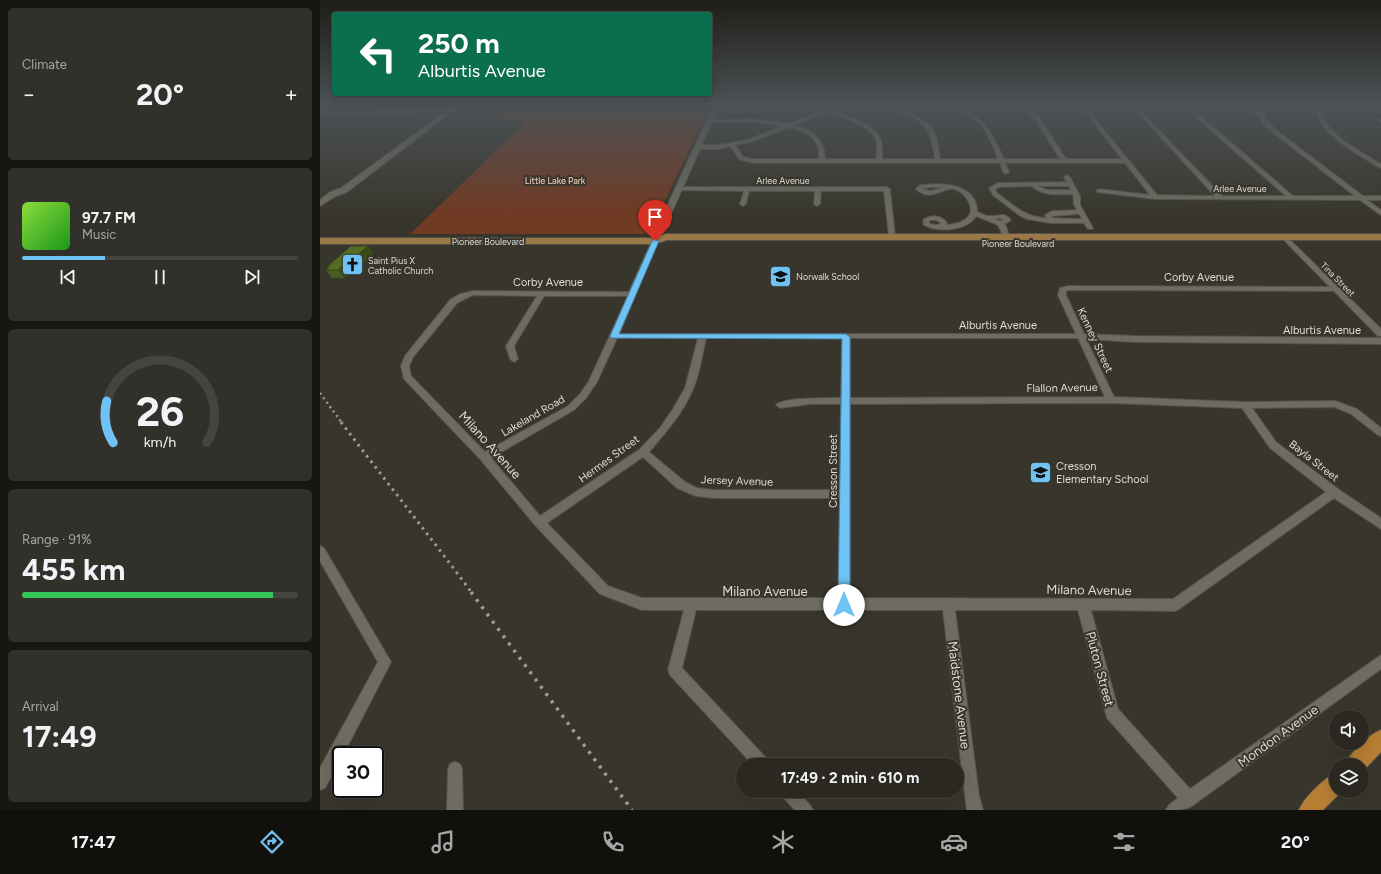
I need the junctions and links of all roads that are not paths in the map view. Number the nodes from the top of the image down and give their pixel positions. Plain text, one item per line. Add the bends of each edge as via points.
1 (409, 142) edge
2 (699, 142) edge
3 (745, 142) edge
4 (819, 142) edge
5 (878, 142) edge
6 (933, 142) edge
7 (993, 142) edge
8 (1052, 142) edge
9 (1111, 142) edge
10 (1168, 142) edge
11 (1227, 142) edge
12 (1288, 142) edge
13 (1345, 142) edge
14 (732, 145) junction
15 (697, 147) junction
16 (879, 161) junction
17 (1064, 161) junction
18 (1126, 161) junction
19 (822, 162) junction
20 (938, 162) junction
21 (1002, 162) junction
22 (1381, 166) edge
23 (1006, 172) dead end
24 (1067, 177) dead end
25 (1034, 184) junction
26 (1070, 184) junction
27 (950, 187) dead end
28 (679, 189) junction
29 (747, 189) junction
30 (818, 189) junction
31 (344, 190) junction
32 (1099, 191) dead end
33 (1075, 192) junction
34 (1155, 197) junction
35 (1291, 197) junction
36 (1221, 198) junction
37 (1360, 198) junction
38 (1381, 198) edge
39 (320, 204) edge
40 (744, 204) dead end
41 (817, 204) dead end
42 (320, 212) edge
43 (1081, 212) junction
44 (975, 213) junction
45 (1021, 214) junction
46 (1381, 214) edge
47 (992, 218) junction
48 (1006, 218) junction
49 (1051, 220) junction
50 (1086, 221) junction
51 (1001, 223) junction
52 (938, 227) dead end
53 (1090, 228) dead end
54 (1283, 236) junction
55 (892, 237) junction
56 (1381, 237) edge
57 (1008, 240) junction
58 (320, 241) edge
59 (655, 241) junction
60 (1290, 243) junction
61 (1381, 243) edge
62 (1335, 289) junction
63 (1063, 290) joint
64 (542, 293) junction
65 (633, 294) junction
66 (463, 296) joint
67 (1381, 334) edge
68 (614, 336) junction
69 (703, 336) junction
70 (1081, 336) junction
71 (846, 337) junction
72 (1381, 341) edge
73 (514, 359) dead end
74 (1111, 400) junction
75 (845, 402) junction
76 (780, 405) dead end
77 (1245, 405) junction
78 (1381, 433) edge
79 (643, 452) junction
80 (484, 457) junction
81 (1334, 492) junction
82 (844, 494) junction
83 (539, 522) junction
84 (1381, 524) edge
85 (320, 552) edge
86 (948, 604) junction
87 (1083, 604) junction
88 (691, 605) junction
89 (844, 605) junction
90 (1381, 661) edge
91 (1381, 739) edge
92 (757, 758) edge
93 (1362, 758) edge
94 (455, 769) dead end
95 (320, 783) edge
96 (1329, 790) edge
97 (794, 798) edge
98 (1190, 800) junction
99 (455, 810) edge
100 (805, 810) edge
101 (975, 810) edge
102 (1174, 810) edge
103 (1309, 810) edge

1 - 31 street
2 - 15 street, Lakeland Road
3 - 14 street
4 - 19 street via 822,147
5 - 16 street
6 - 20 street
7 - 21 street
8 - 17 street
9 - 18 street
10 - 36 street
11 - 35 street
12 - 37 street
13 - 22 street
14 - 15 street
14 - 19 street via 745,160
15 - 28 street, Lakeland Road
16 - 19 street
16 - 20 street
17 - 18 street
17 - 21 street
18 - 34 street
20 - 21 street
21 - 23 street
24 - 26 street
25 - 26 street
25 - 33 street via 1037,189 1043,191
25 - 45 street via 998,185 992,188 995,194
26 - 33 street
27 - 44 street via 959,189 970,197
28 - 29 street, Arlee Avenue
28 - 59 street, Lakeland Road
29 - 30 street, Arlee Avenue
29 - 40 street
30 - 41 street
30 - 55 street, Arlee Avenue via 887,188
31 - 39 street via 333,194
31 - 42 street via 343,195
32 - 34 street, Arlee Avenue
33 - 43 street
34 - 36 street, Arlee Avenue
35 - 36 street, Arlee Avenue
35 - 37 street, Arlee Avenue
37 - 38 street, Arlee Avenue
37 - 46 street
43 - 49 street via 1052,213 1048,215
43 - 50 street
44 - 47 street
44 - 52 street via 963,224
45 - 48 street
45 - 49 street via 1040,220
47 - 48 street
47 - 51 street
48 - 51 street via 1006,222
49 - 50 street
50 - 53 street
51 - 57 street
54 - 56 main road, Pioneer Boulevard
54 - 57 main road, Pioneer Boulevard
54 - 60 street, Tina Street
55 - 57 main road, Pioneer Boulevard
55 - 59 main road, Pioneer Boulevard via 666,237
57 - 59 main road, Pioneer Boulevard via 663,244
57 - 60 main road, Pioneer Boulevard
58 - 59 main road, Pioneer Boulevard
59 - 65 street, Lakeland Road
60 - 61 main road, Pioneer Boulevard
60 - 62 street, Tina Street
62 - 63 street, Corby Avenue
62 - 67 street, Tina Street
63 - 70 street, Kenney Street via 1062,295
64 - 65 street, Corby Avenue
64 - 66 street, Corby Avenue via 473,293
64 - 73 street via 510,346
65 - 68 street, Lakeland Road
66 - 80 street, Milano Avenue via 449,307 405,366 407,377
68 - 69 street, Alburtis Avenue
68 - 80 street, Lakeland Road via 593,382 583,396 570,408
69 - 71 street, Alburtis Avenue
69 - 79 street, Hermes Street via 689,388 677,411
70 - 71 street, Alburtis Avenue
70 - 72 street, Alburtis Avenue via 1135,339
70 - 74 street, Kenney Street
71 - 75 street, Cresson Street
74 - 75 street, Flallon Avenue
74 - 77 street, Flallon Avenue
75 - 76 street, Flallon Avenue via 810,401
75 - 82 street, Cresson Street
77 - 78 street, Flallon Avenue via 1335,404 1353,410
77 - 81 street, Bayla Street via 1273,445
79 - 82 street, Jersey Avenue via 681,485 696,492
79 - 83 street, Hermes Street
80 - 83 street, Milano Avenue
81 - 84 street, Bayla Street
81 - 87 street, Milano Avenue via 1175,605
82 - 89 street, Cresson Street
83 - 88 street, Milano Avenue via 604,590 642,604
85 - 95 street via 385,662
86 - 87 street, Milano Avenue
86 - 89 street, Milano Avenue
86 - 101 street, Maidstone Avenue
87 - 98 street, Pluton Street via 1112,713
88 - 89 street, Milano Avenue
88 - 92 street via 675,670
90 - 98 street, Mondon Avenue
91 - 93 highway
94 - 99 street
96 - 103 highway
97 - 100 street
98 - 102 street, Mondon Avenue

